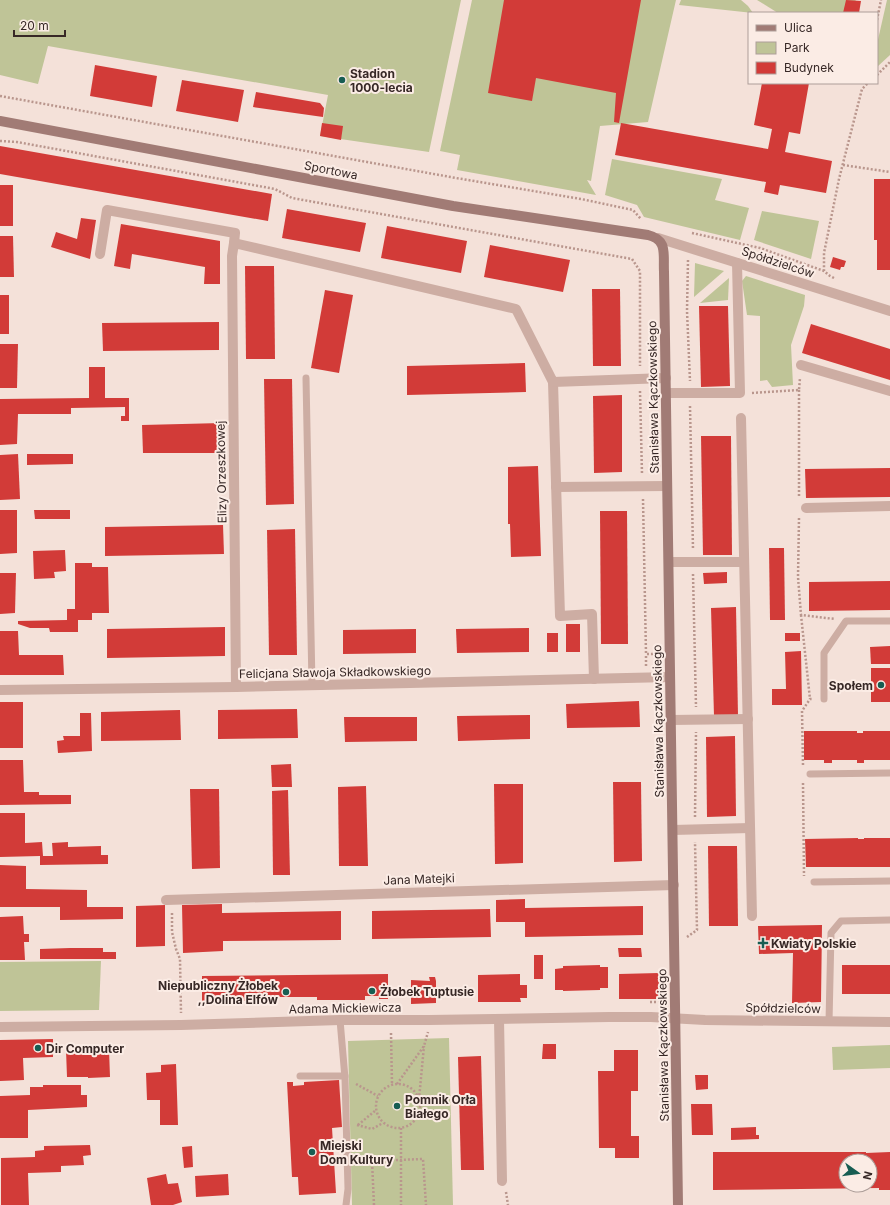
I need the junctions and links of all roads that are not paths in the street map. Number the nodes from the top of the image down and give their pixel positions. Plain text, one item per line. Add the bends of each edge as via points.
1 (0, 121) edge
2 (658, 238) junction
3 (234, 243) junction
4 (100, 254) dead end
5 (737, 263) junction
6 (890, 311) edge
7 (801, 365) road end
8 (306, 378) dead end
9 (666, 378) junction
10 (553, 382) junction
11 (890, 391) edge
12 (666, 393) junction
13 (741, 418) dead end
14 (667, 486) junction
15 (556, 487) junction
16 (890, 506) edge
17 (803, 508) road end
18 (669, 562) junction
19 (744, 562) junction
20 (890, 621) edge
21 (670, 677) junction
22 (594, 679) junction
23 (312, 685) junction
24 (236, 687) junction
25 (0, 690) edge
26 (824, 699) road end
27 (748, 719) junction
28 (671, 720) junction
29 (890, 773) edge
30 (806, 774) road end
31 (750, 828) junction
32 (673, 830) junction
33 (890, 881) edge
34 (814, 882) road end
35 (674, 885) junction
36 (169, 899) road end
37 (752, 916) dead end
38 (890, 920) edge
39 (675, 1018) junction
40 (499, 1019) junction
41 (340, 1020) junction
42 (830, 1022) junction
43 (890, 1022) edge
44 (0, 1027) edge
45 (300, 1076) dead end
46 (345, 1077) junction
47 (502, 1182) dead end
48 (346, 1205) edge
49 (678, 1205) edge

1 - 2 street, Sportowa via 453,206 633,232
2 - 5 street, Spółdzielców
2 - 9 street, Stanisława Kączkowskiego via 663,250
3 - 4 street via 235,233 107,210
3 - 10 street via 516,309
3 - 24 street, Elizy Orzeszkowej via 232,256
5 - 6 street, Spółdzielców
5 - 12 street via 740,393
7 - 11 street
8 - 23 lane
9 - 10 street
9 - 12 street, Stanisława Kączkowskiego
10 - 15 street
12 - 14 street, Stanisława Kączkowskiego
13 - 19 street
14 - 15 street
14 - 18 street, Stanisława Kączkowskiego
15 - 22 street via 560,616 592,614
16 - 17 street
18 - 19 street
18 - 21 street, Stanisława Kączkowskiego
19 - 27 street
20 - 26 lane via 846,621 824,653
21 - 22 street, Felicjana Sławoja Składkowskiego
21 - 28 street, Stanisława Kączkowskiego
22 - 23 street, Felicjana Sławoja Składkowskiego
23 - 24 street, Felicjana Sławoja Składkowskiego
24 - 25 street, Felicjana Sławoja Składkowskiego
27 - 28 street
27 - 31 street
28 - 32 street, Stanisława Kączkowskiego
29 - 30 lane
31 - 32 street
31 - 37 street
32 - 35 street, Stanisława Kączkowskiego
33 - 34 lane
35 - 36 street, Jana Matejki
35 - 39 street, Stanisława Kączkowskiego
38 - 42 lane via 841,921 831,934
39 - 40 street, Adama Mickiewicza
39 - 42 street, Spółdzielców
39 - 49 street, Stanisława Kączkowskiego
40 - 41 street, Adama Mickiewicza
40 - 47 street
41 - 44 street, Adama Mickiewicza
41 - 46 lane
42 - 43 street, Spółdzielców
45 - 46 lane
46 - 48 lane via 348,1188

